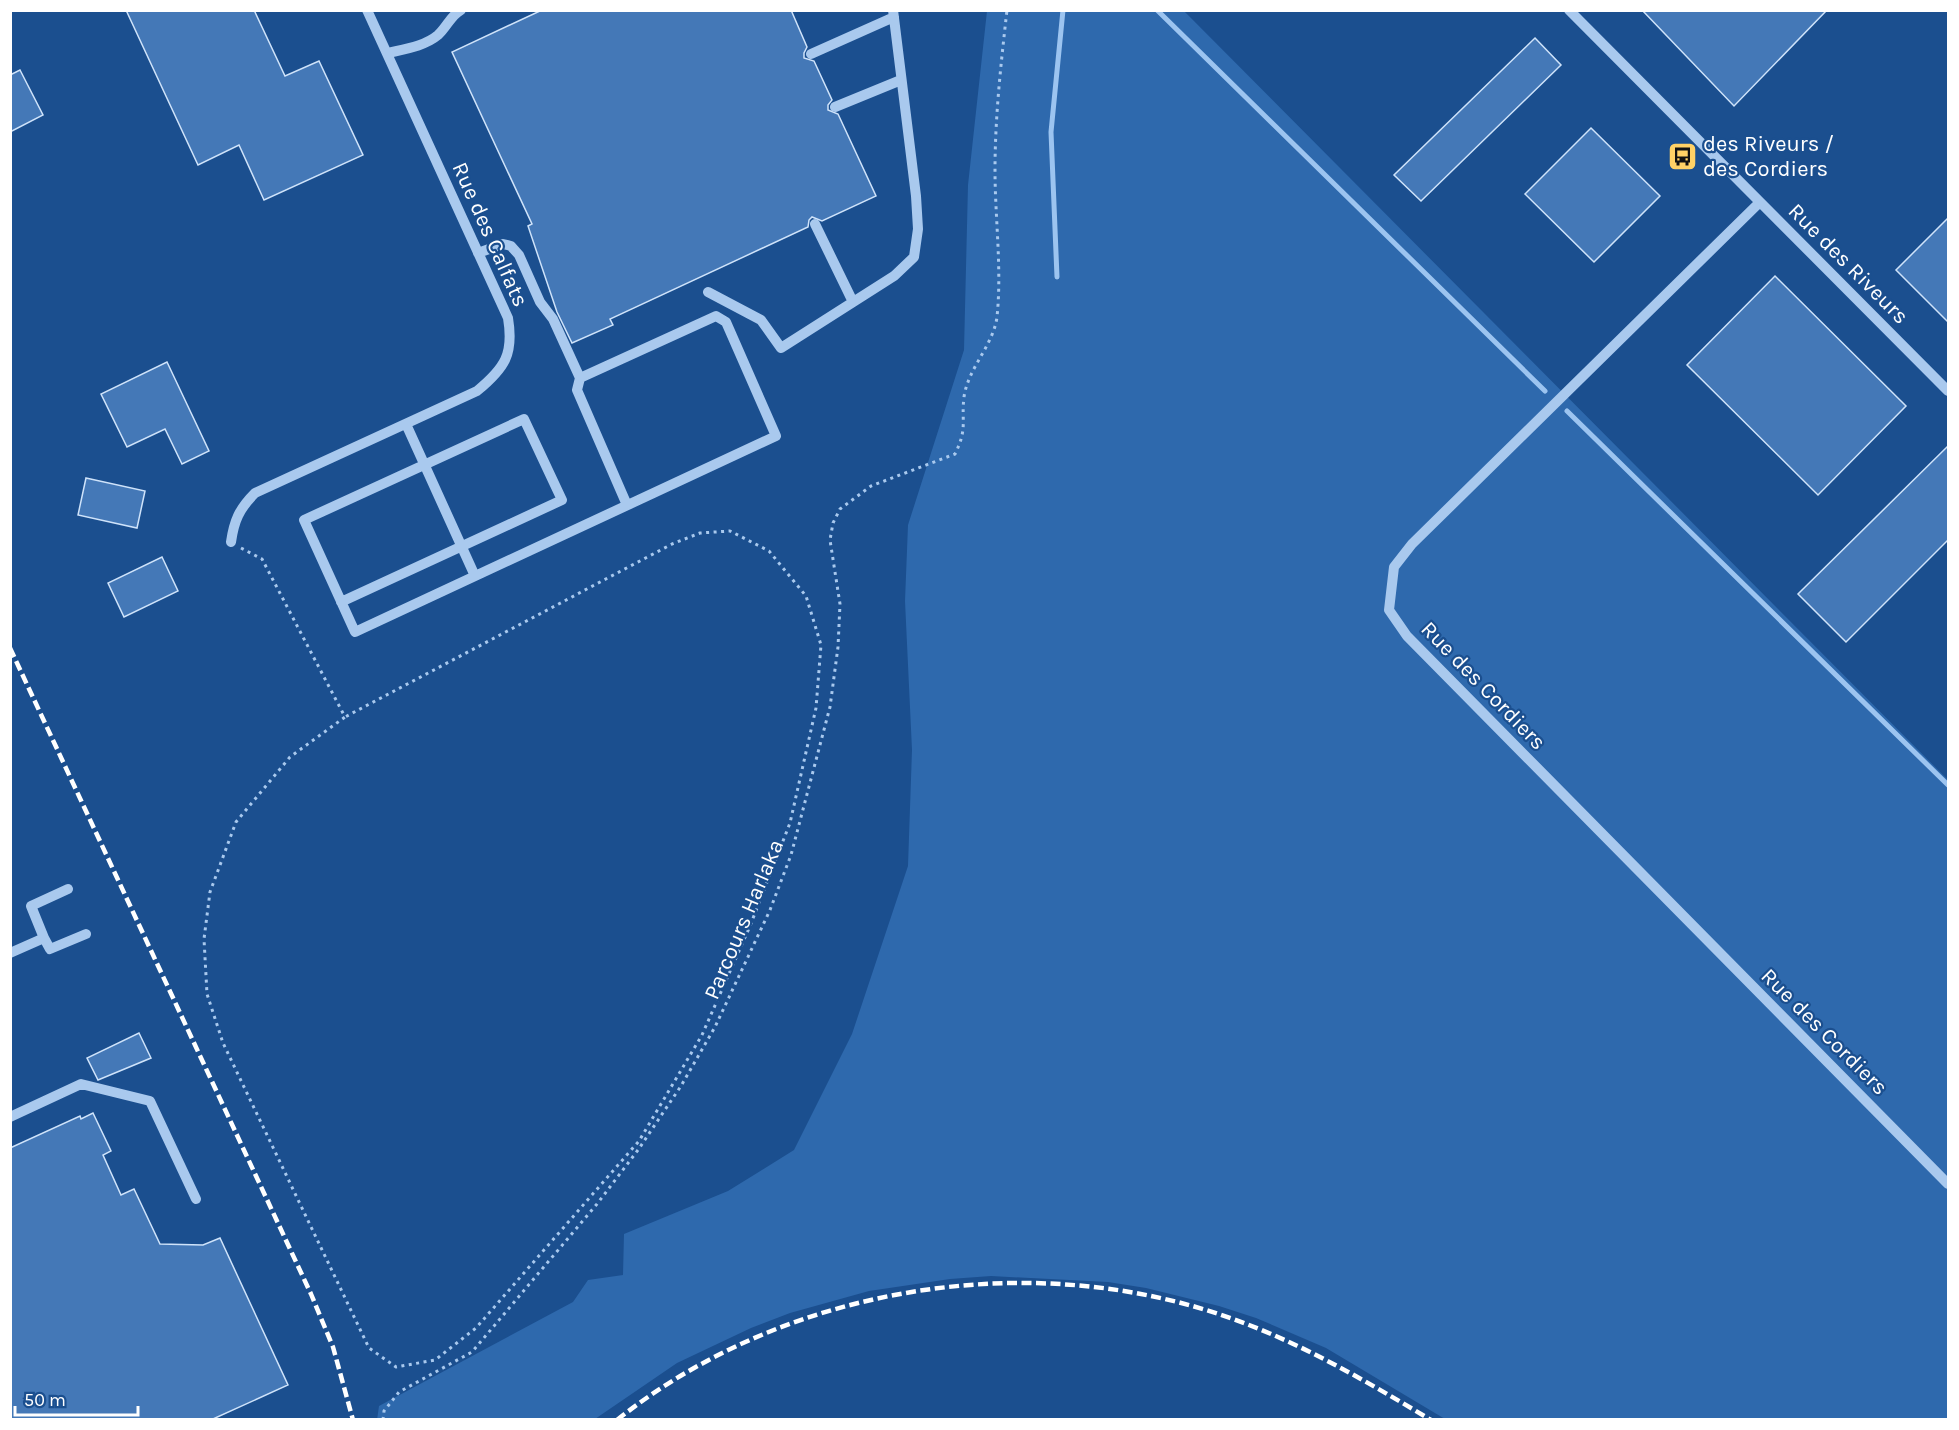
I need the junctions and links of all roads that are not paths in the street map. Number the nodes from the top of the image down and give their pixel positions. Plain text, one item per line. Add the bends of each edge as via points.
1 (367, 10) edge
2 (461, 10) edge
3 (1569, 10) edge
4 (893, 14) edge
5 (388, 53) junction
6 (811, 54) dead end
7 (901, 80) junction
8 (835, 107) dead end
9 (1760, 202) junction
10 (815, 224) dead end
11 (478, 253) junction
12 (708, 292) dead end
13 (853, 302) junction
14 (580, 378) junction
15 (1948, 391) edge
16 (406, 424) junction
17 (425, 465) junction
18 (627, 505) junction
19 (231, 542) road end
20 (462, 546) junction
21 (475, 576) junction
22 (341, 602) junction
23 (68, 889) dead end
24 (86, 934) dead end
25 (44, 938) junction
26 (10, 953) edge
27 (10, 1117) edge
28 (1948, 1184) edge
29 (196, 1199) dead end

1 - 5 street, Rue des Calfats
2 - 5 street via 436,36
3 - 9 street, Rue des Riveurs
4 - 6 street
4 - 7 street
5 - 11 street, Rue des Calfats
7 - 8 street
7 - 13 street via 916,196 918,245 906,266
9 - 15 street, Rue des Riveurs
9 - 28 street, Rue des Cordiers via 1412,544 1394,567 1389,610 1407,636
10 - 13 street
11 - 14 street via 503,244 517,251
11 - 16 street, Rue des Calfats via 508,318 512,339 508,356 493,378 477,391
12 - 13 street via 761,320 781,348
14 - 18 street via 577,390
14 - 18 street via 716,316 726,322 776,436
16 - 17 street
16 - 19 street, Rue des Calfats via 255,494 242,506 233,523
17 - 20 street
17 - 20 street via 524,420 562,500
17 - 22 street via 304,520
18 - 21 street
20 - 21 street
20 - 22 street
21 - 22 street via 355,632
23 - 25 street via 31,906
24 - 25 street via 50,949
25 - 26 street
27 - 29 street via 81,1084 150,1101

